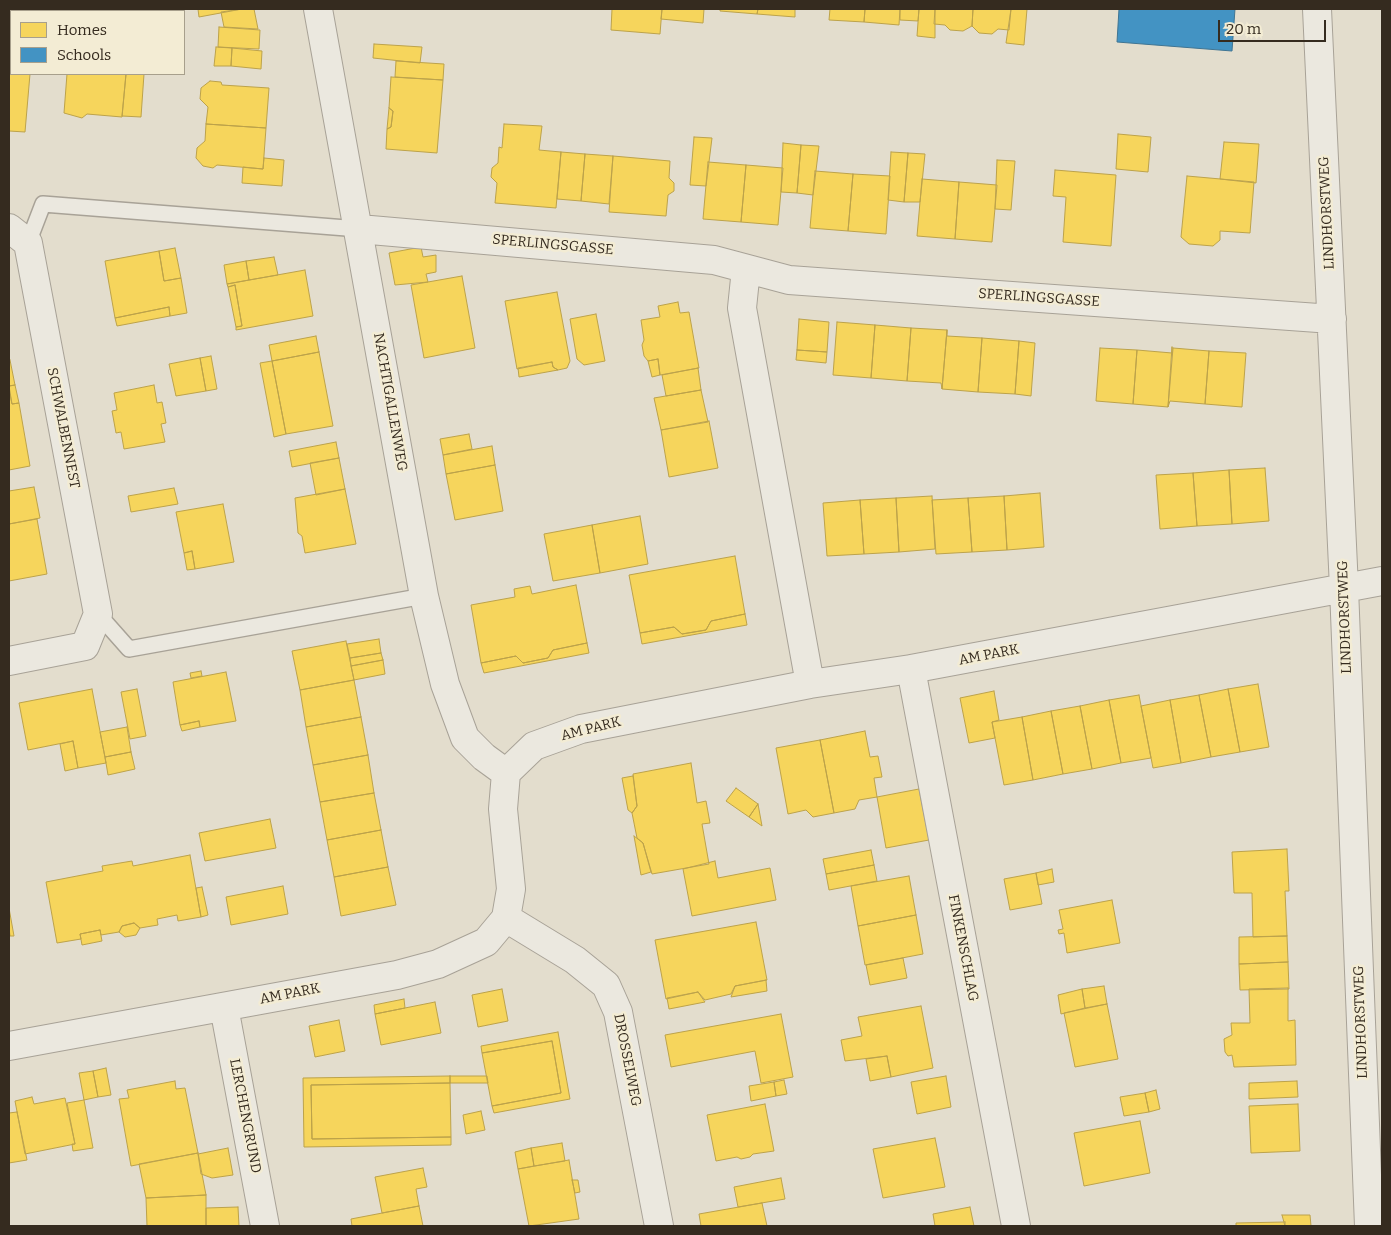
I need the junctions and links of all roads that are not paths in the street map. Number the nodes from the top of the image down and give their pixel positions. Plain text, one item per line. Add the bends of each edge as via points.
1 (318, 9) edge
2 (1317, 9) edge
3 (359, 229) junction
4 (18, 235) edge
5 (746, 269) junction
6 (1332, 319) junction
7 (1382, 582) edge
8 (1344, 588) junction
9 (424, 596) junction
10 (98, 614) junction
11 (9, 661) edge
12 (911, 669) junction
13 (810, 684) junction
14 (506, 773) junction
15 (506, 918) junction
16 (224, 1007) junction
17 (9, 1046) edge
18 (265, 1226) edge
19 (659, 1226) edge
20 (1016, 1226) edge
21 (1369, 1226) edge

1 - 3 street, NACHTIGALLENWEG
2 - 6 street, LINDHORSTWEG
3 - 4 lane, SCHWALBENNEST via 43,204
3 - 5 street, SPERLINGSGASSE via 714,260
3 - 9 street, NACHTIGALLENWEG
4 - 10 street, SCHWALBENNEST
5 - 6 street, SPERLINGSGASSE via 789,280
5 - 13 street via 742,308
6 - 8 street, LINDHORSTWEG
7 - 8 street, AM PARK
8 - 12 street, AM PARK
8 - 21 street, LINDHORSTWEG
9 - 10 lane via 129,649
9 - 14 street, NACHTIGALLENWEG via 445,684 465,738
10 - 11 street via 85,646
12 - 13 street, AM PARK
12 - 20 street, FINKENSCHLAG
13 - 14 street, AM PARK via 581,729 534,746
14 - 15 street via 503,809 511,889
15 - 16 street, AM PARK via 486,942 438,964 397,975
15 - 19 street, DROSSELWEG via 575,960 606,985 618,1012
16 - 17 street, AM PARK
16 - 18 street, LERCHENGRUND

